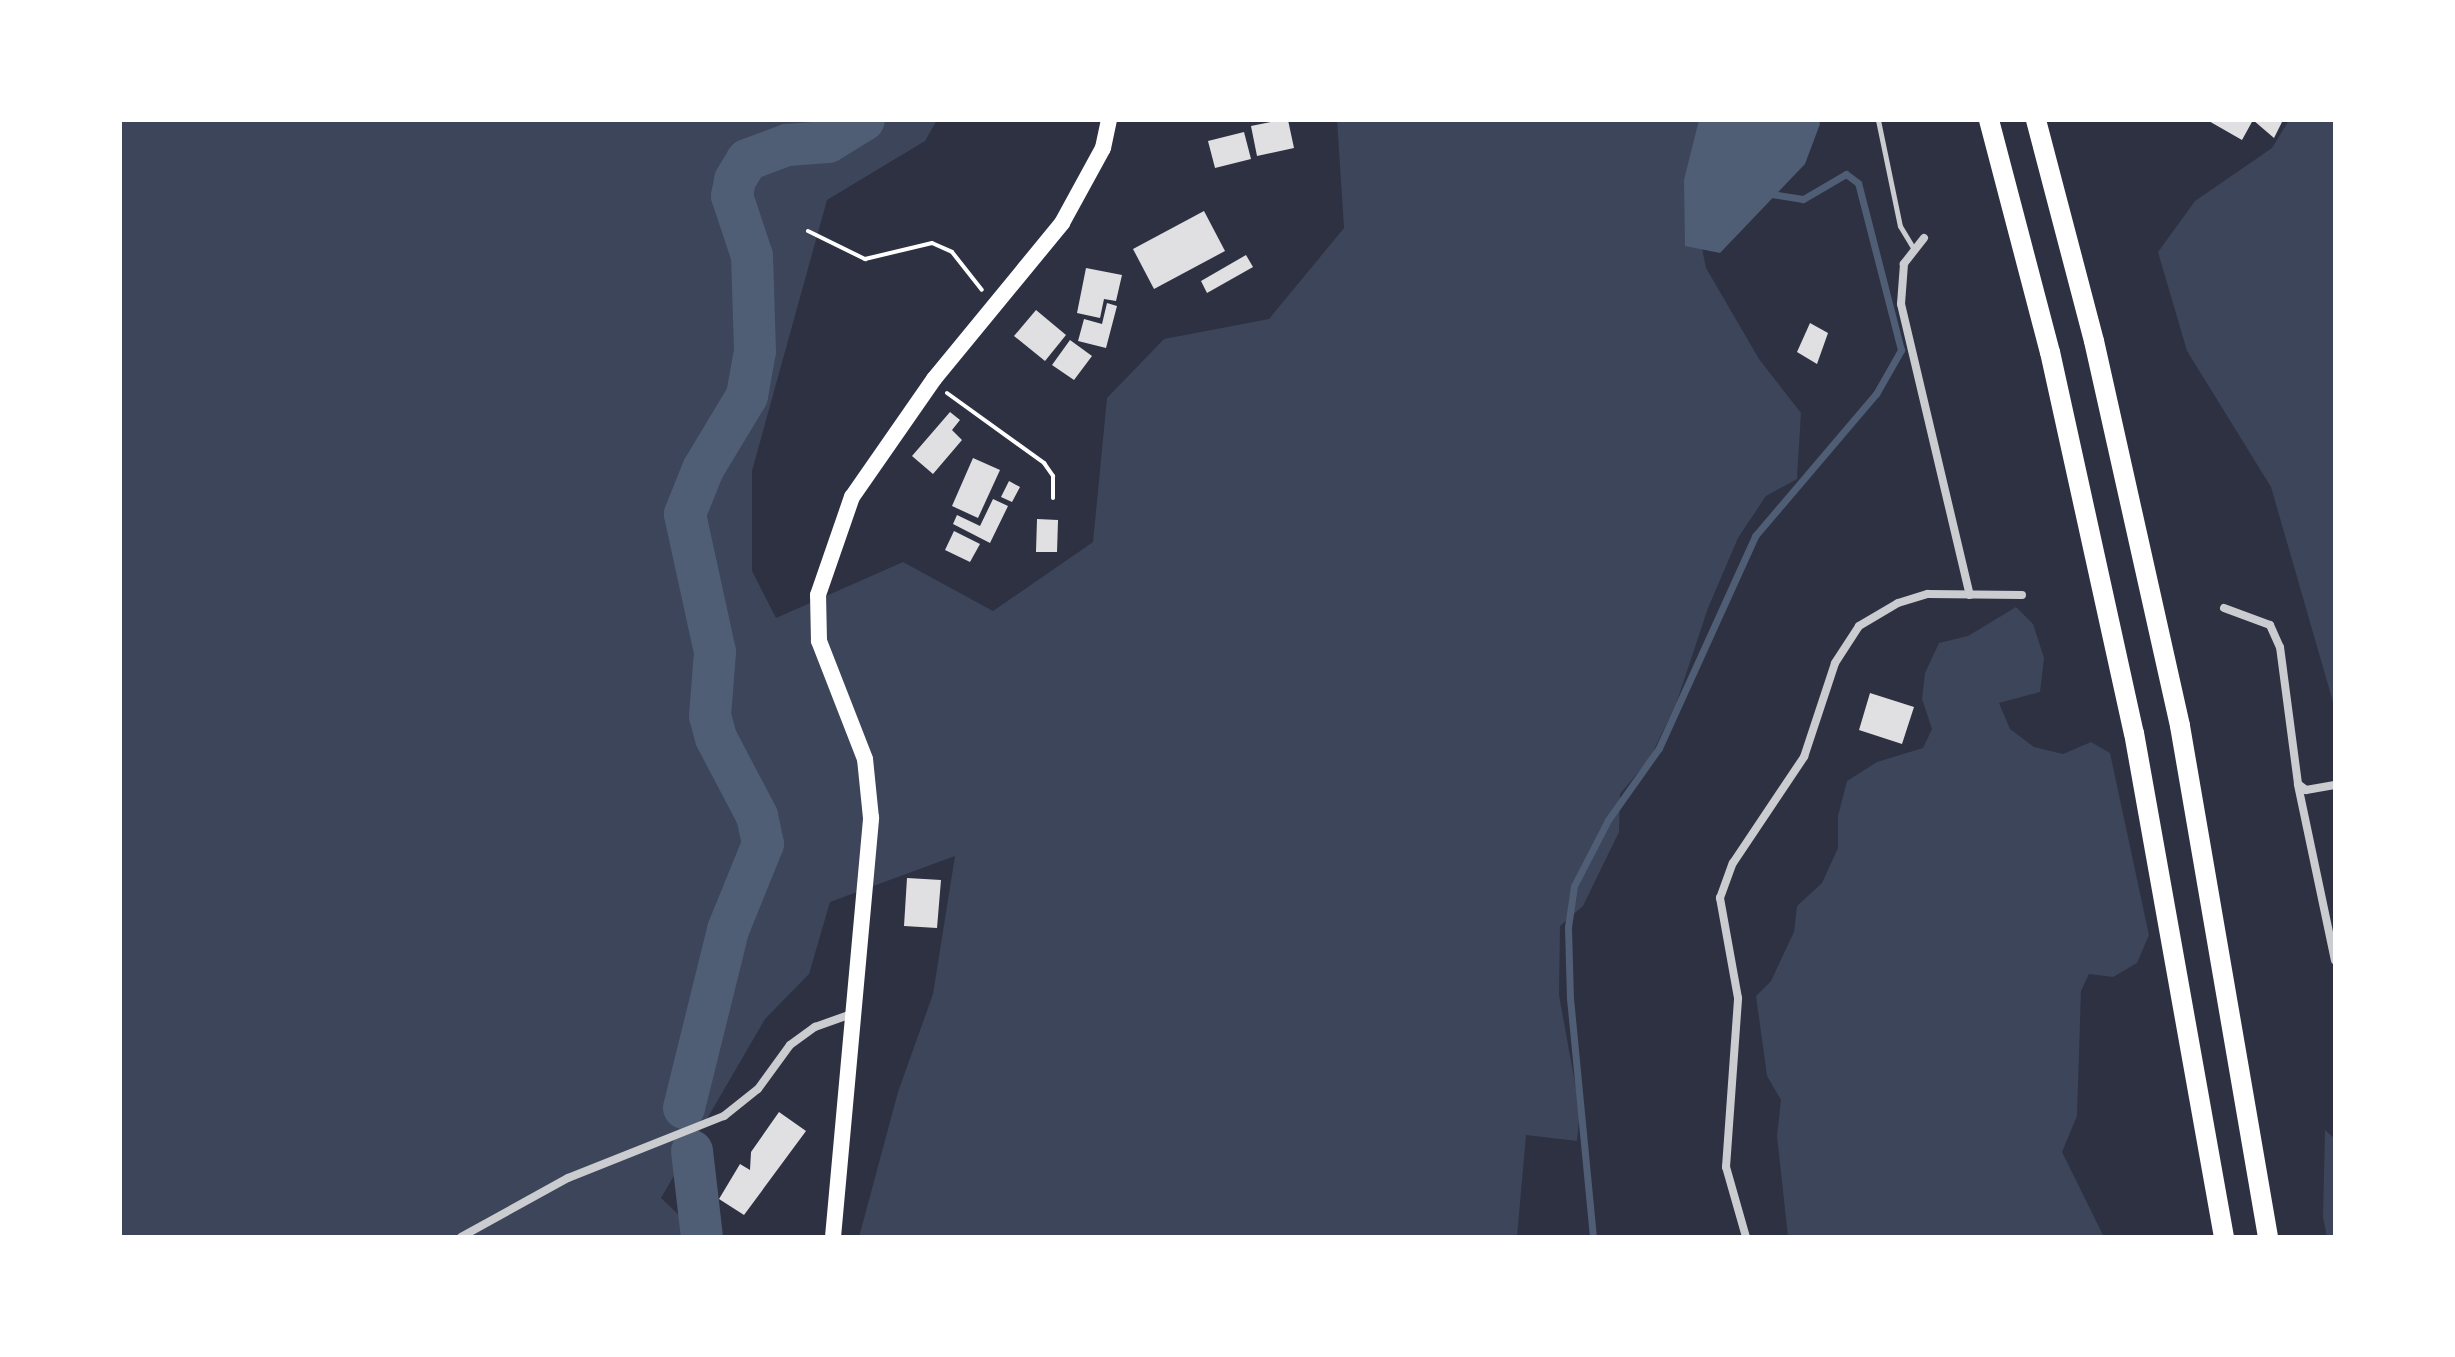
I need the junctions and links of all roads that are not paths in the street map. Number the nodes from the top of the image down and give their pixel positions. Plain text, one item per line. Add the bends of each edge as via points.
1 (1109, 120) edge
2 (1878, 120) edge
3 (1989, 120) edge
4 (2036, 120) edge
5 (1924, 238) dead end
6 (1913, 248) junction
7 (1970, 595) junction
8 (2022, 595) dead end
9 (2224, 608) dead end
10 (2298, 784) junction
11 (2335, 785) edge
12 (2335, 960) edge
13 (855, 1013) junction
14 (461, 1237) edge
15 (833, 1237) edge
16 (1746, 1237) edge
17 (2224, 1237) edge
18 (2268, 1237) edge

1 - 13 main road via 1103,148 1062,223 934,379 852,497 818,595 819,641 865,759 871,818
2 - 6 lane via 1900,226
3 - 17 highway via 2050,352 2134,733
4 - 18 highway via 2094,341 2180,726
5 - 6 street
6 - 7 street via 1904,264 1901,304
7 - 8 street
7 - 16 street via 1928,594 1898,603 1859,626 1835,663 1804,757 1733,863 1720,898 1738,998 1726,1167
9 - 10 street via 2270,625 2280,647
10 - 11 street via 2306,790
10 - 12 street
13 - 14 street via 815,1027 790,1045 758,1089 724,1116 568,1178
13 - 15 main road

